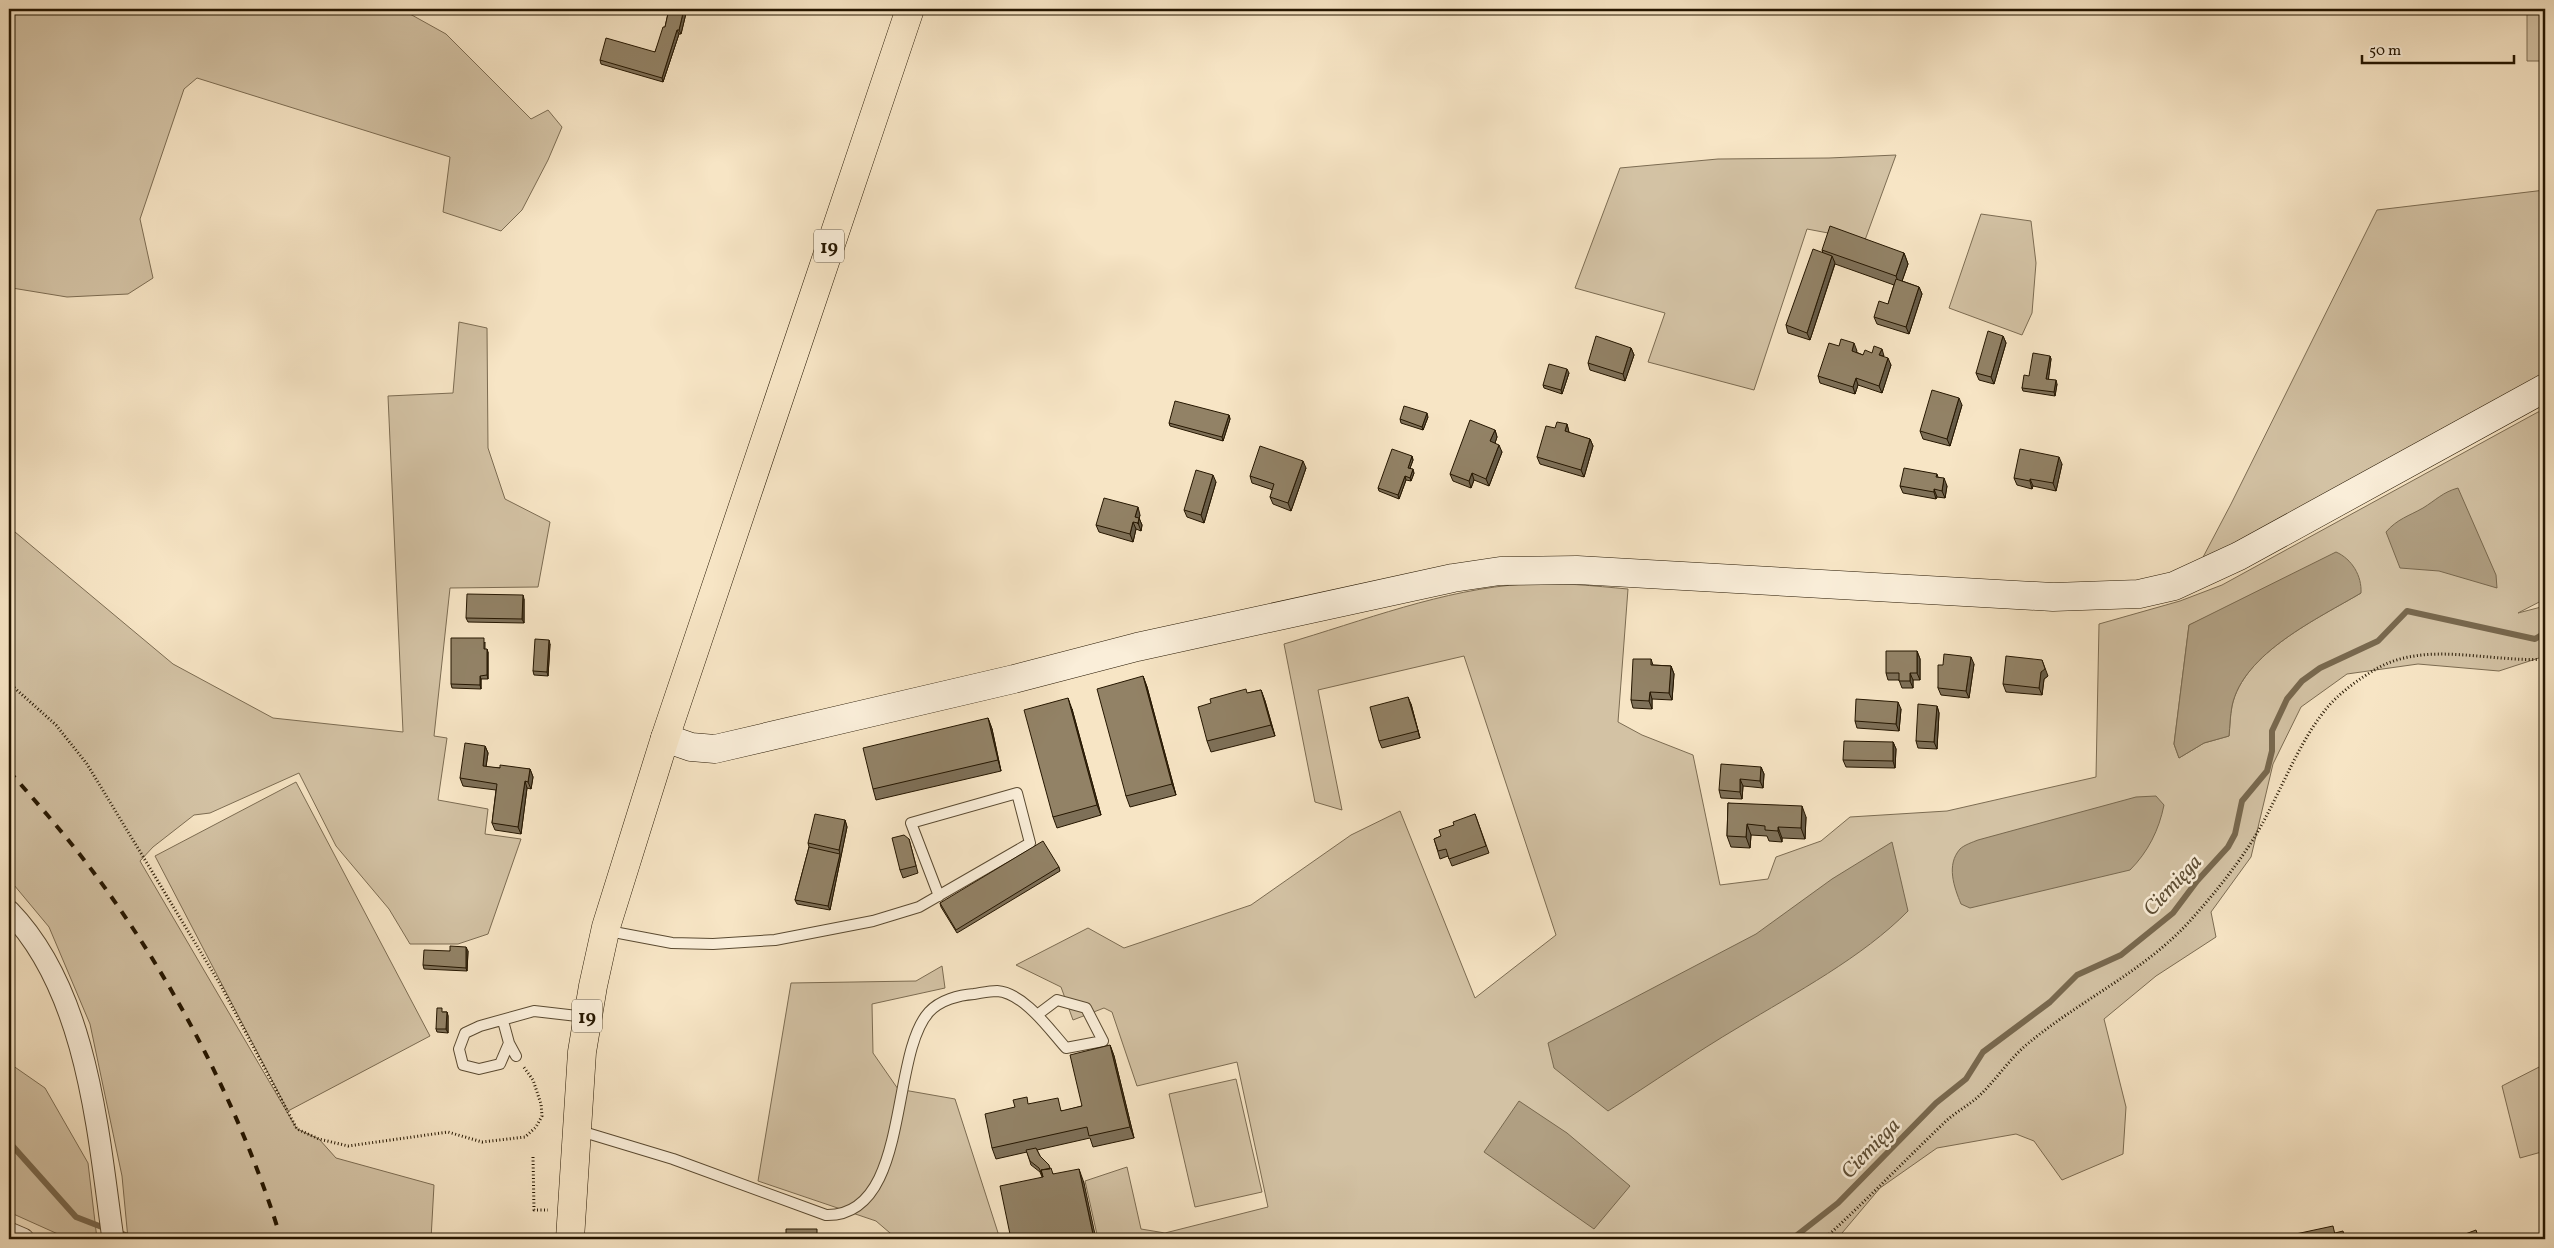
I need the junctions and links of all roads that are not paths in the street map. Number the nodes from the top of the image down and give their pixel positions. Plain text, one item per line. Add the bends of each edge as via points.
1 (910, 9) edge
2 (2545, 388) edge
3 (665, 738) junction
4 (939, 896) junction
5 (9, 911) edge
6 (606, 927) junction
7 (1037, 1015) junction
8 (587, 1017) junction
9 (504, 1021) junction
10 (510, 1043) junction
11 (516, 1056) road end
12 (576, 1130) junction
13 (9, 1233) edge
14 (23, 1239) edge
15 (113, 1239) edge
16 (570, 1239) edge

1 - 3 highway, 19
2 - 3 street via 2239,556 2174,586 2139,594 2053,597 1596,570 1500,571 1453,578 1137,647 714,749 691,747
3 - 6 highway, 19
4 - 4 lane via 1030,843 1017,793 911,823
4 - 6 lane via 919,907 873,921 770,940 672,943
5 - 15 street via 40,951 63,997 85,1068
6 - 8 highway, 19
7 - 7 lane via 1057,1000 1086,1008 1103,1041 1066,1048
7 - 12 lane via 1028,1004 998,991 957,995 929,1012 913,1040 891,1149 869,1195 857,1206 835,1215 826,1215 673,1159
8 - 9 lane via 534,1011
8 - 12 highway, 19
9 - 10 lane
9 - 10 lane via 465,1033 459,1049 463,1065 479,1069 500,1064
10 - 11 lane
12 - 16 highway, 19
13 - 14 street

